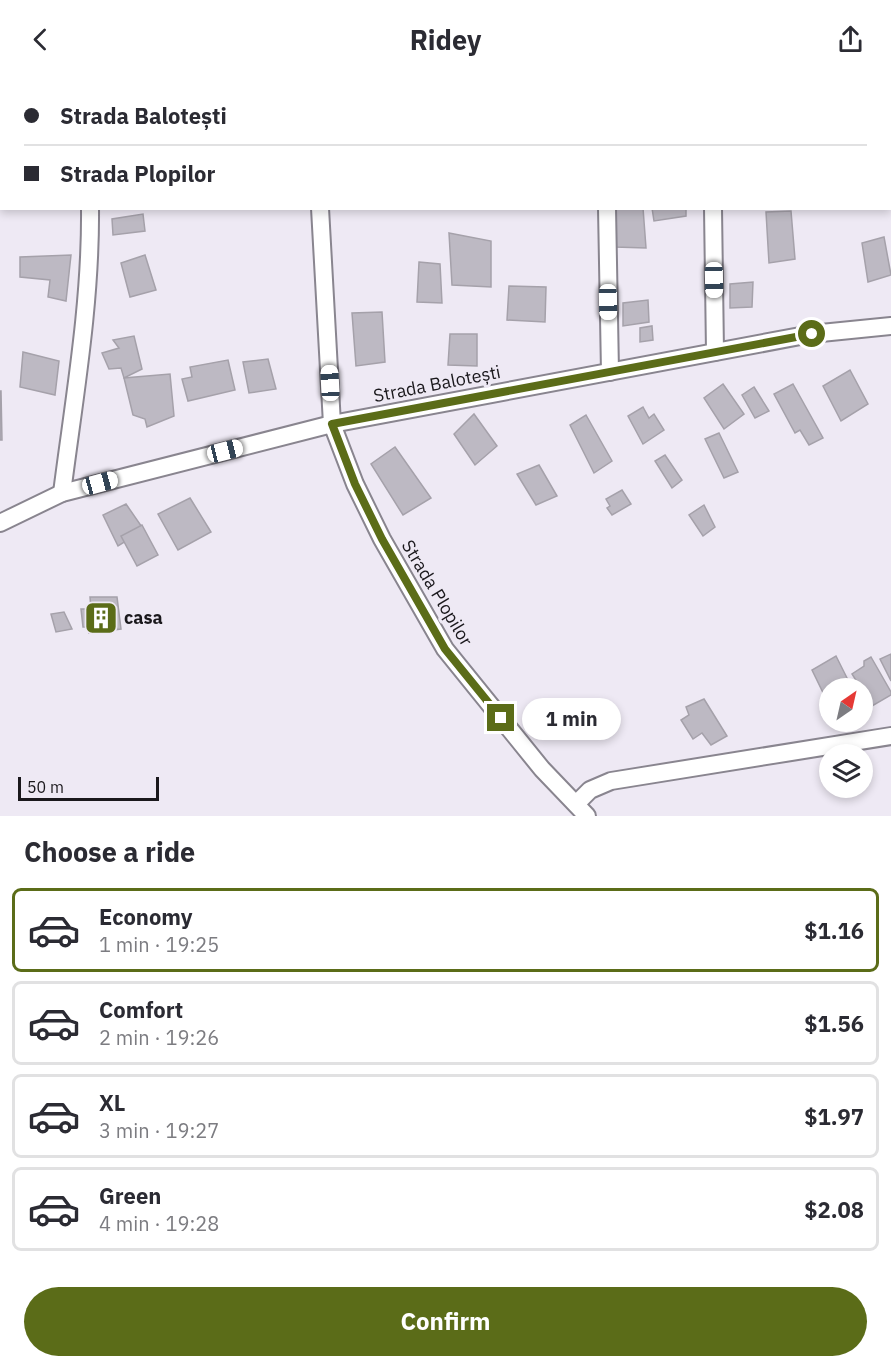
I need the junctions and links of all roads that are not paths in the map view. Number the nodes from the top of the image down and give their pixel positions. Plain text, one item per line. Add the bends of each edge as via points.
1 (90, 210) edge
2 (320, 210) edge
3 (607, 210) edge
4 (713, 210) edge
5 (891, 326) edge
6 (715, 352) junction
7 (609, 372) junction
8 (332, 424) junction
9 (62, 493) junction
10 (0, 523) edge
11 (891, 736) edge
12 (581, 810) edge

1 - 9 street via 84,319
2 - 8 street, Strada Plopilor
3 - 7 street
4 - 6 street
5 - 6 street, Strada Balotești via 812,334
6 - 7 street, Strada Balotești
7 - 8 street, Strada Balotești
8 - 9 street, Strada Balotești
8 - 12 street, Strada Plopilor via 382,539 445,649 542,769
9 - 10 street, Strada Balotești
11 - 12 street via 611,781 590,790

